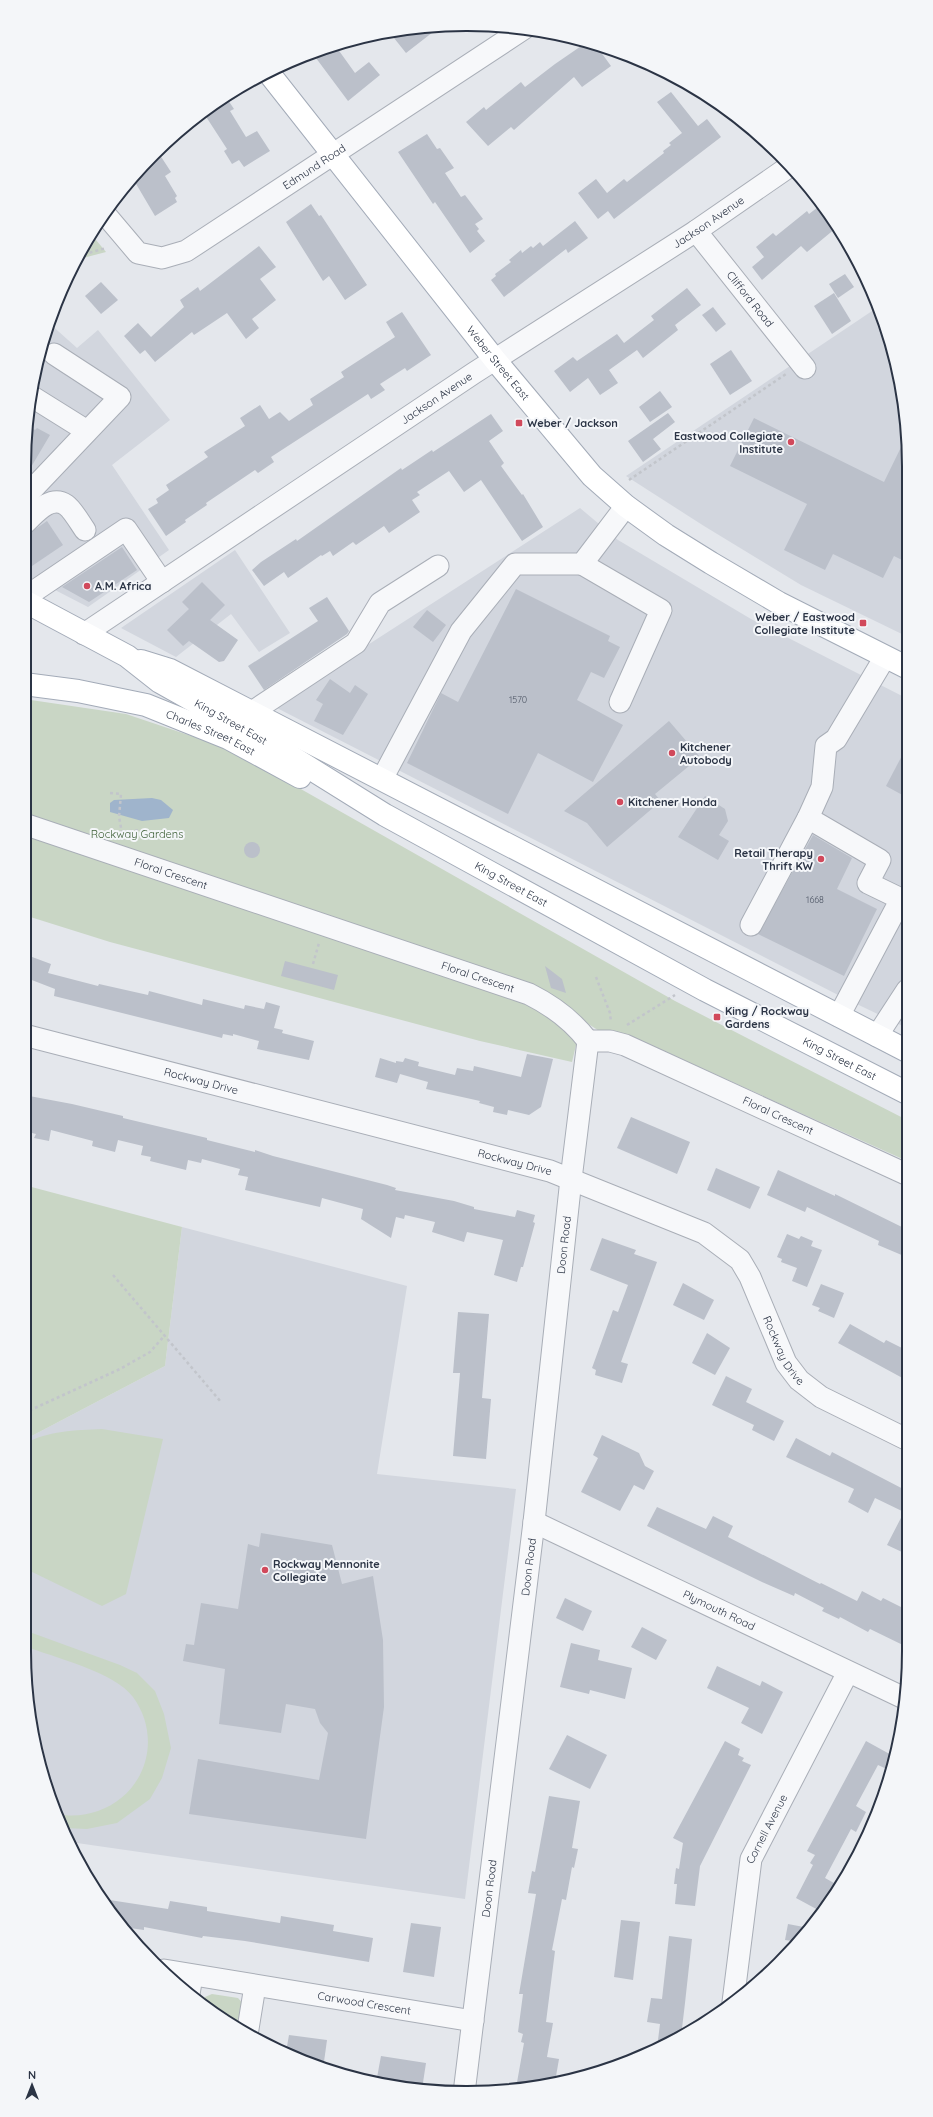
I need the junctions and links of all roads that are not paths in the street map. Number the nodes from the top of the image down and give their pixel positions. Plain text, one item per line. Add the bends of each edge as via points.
1 (516, 34) edge
2 (272, 77) edge
3 (334, 154) junction
4 (785, 170) edge
5 (109, 218) edge
6 (696, 231) junction
7 (54, 354) dead end
8 (495, 360) junction
9 (805, 368) road end
10 (37, 399) edge
11 (87, 431) junction
12 (31, 491) edge
13 (626, 506) junction
14 (31, 517) edge
15 (85, 530) dead end
16 (582, 564) junction
17 (438, 566) dead end
18 (162, 582) junction
19 (31, 595) edge
20 (31, 604) edge
21 (84, 634) junction
22 (127, 656) junction
23 (885, 657) junction
24 (902, 665) edge
25 (31, 685) edge
26 (620, 702) dead end
27 (252, 712) junction
28 (382, 779) junction
29 (385, 815) junction
30 (808, 818) junction
31 (31, 826) edge
32 (751, 925) dead end
33 (902, 998) edge
34 (839, 1016) junction
35 (877, 1036) junction
36 (31, 1038) edge
37 (588, 1041) junction
38 (902, 1048) edge
39 (902, 1090) edge
40 (902, 1172) edge
41 (571, 1179) junction
42 (902, 1437) edge
43 (534, 1522) junction
44 (848, 1672) junction
45 (899, 1696) edge
46 (190, 1985) edge
47 (255, 1986) junction
48 (734, 1994) edge
49 (473, 2021) junction
50 (248, 2028) edge
51 (465, 2086) edge

1 - 3 street, Edmund Road
2 - 3 main road, Weber Street East
3 - 5 street, Edmund Road via 186,251 162,258 138,253
3 - 8 main road, Weber Street East
4 - 6 street, Jackson Avenue
6 - 8 street, Jackson Avenue
6 - 9 street, Clifford Road
7 - 11 street via 120,397
8 - 13 main road, Weber Street East via 592,476
8 - 18 street, Jackson Avenue
10 - 11 street
11 - 12 street
13 - 16 street
13 - 23 main road, Weber Street East via 666,535 765,595
14 - 15 street via 42,507 60,502 67,505
16 - 26 street via 661,610
16 - 28 street via 515,564 461,631
17 - 27 street via 380,602 356,643
18 - 19 street via 126,529
18 - 21 street, Jackson Avenue
20 - 21 main road, King Street East
21 - 22 main road, King Street East
22 - 27 main road, King Street East via 170,670
22 - 29 main road, King Street East via 160,682 276,747
23 - 24 main road, Weber Street East
23 - 30 street via 836,739 826,746 822,787
25 - 29 main road, Charles Street East via 78,691 146,705 228,738 297,776
27 - 28 main road, King Street East
28 - 34 main road, King Street East
29 - 39 main road, King Street East via 705,990
30 - 32 street
30 - 34 street via 880,860 868,883 901,899
31 - 37 street, Floral Crescent via 529,994 550,1005 577,1026
33 - 35 street
34 - 35 main road, King Street East
35 - 38 main road, King Street East
36 - 41 street, Rockway Drive via 550,1171
37 - 40 street, Floral Crescent via 610,1041 625,1045
37 - 41 street, Doon Road
41 - 42 street, Rockway Drive via 704,1233 740,1260 750,1277 786,1363 799,1380 821,1397
41 - 43 street, Doon Road
43 - 44 street, Plymouth Road
43 - 49 street, Doon Road
44 - 45 street, Plymouth Road
44 - 48 street, Cornell Avenue via 751,1859
46 - 47 street, Carwood Crescent
47 - 49 street, Carwood Crescent
47 - 50 street
49 - 51 street, Doon Road

